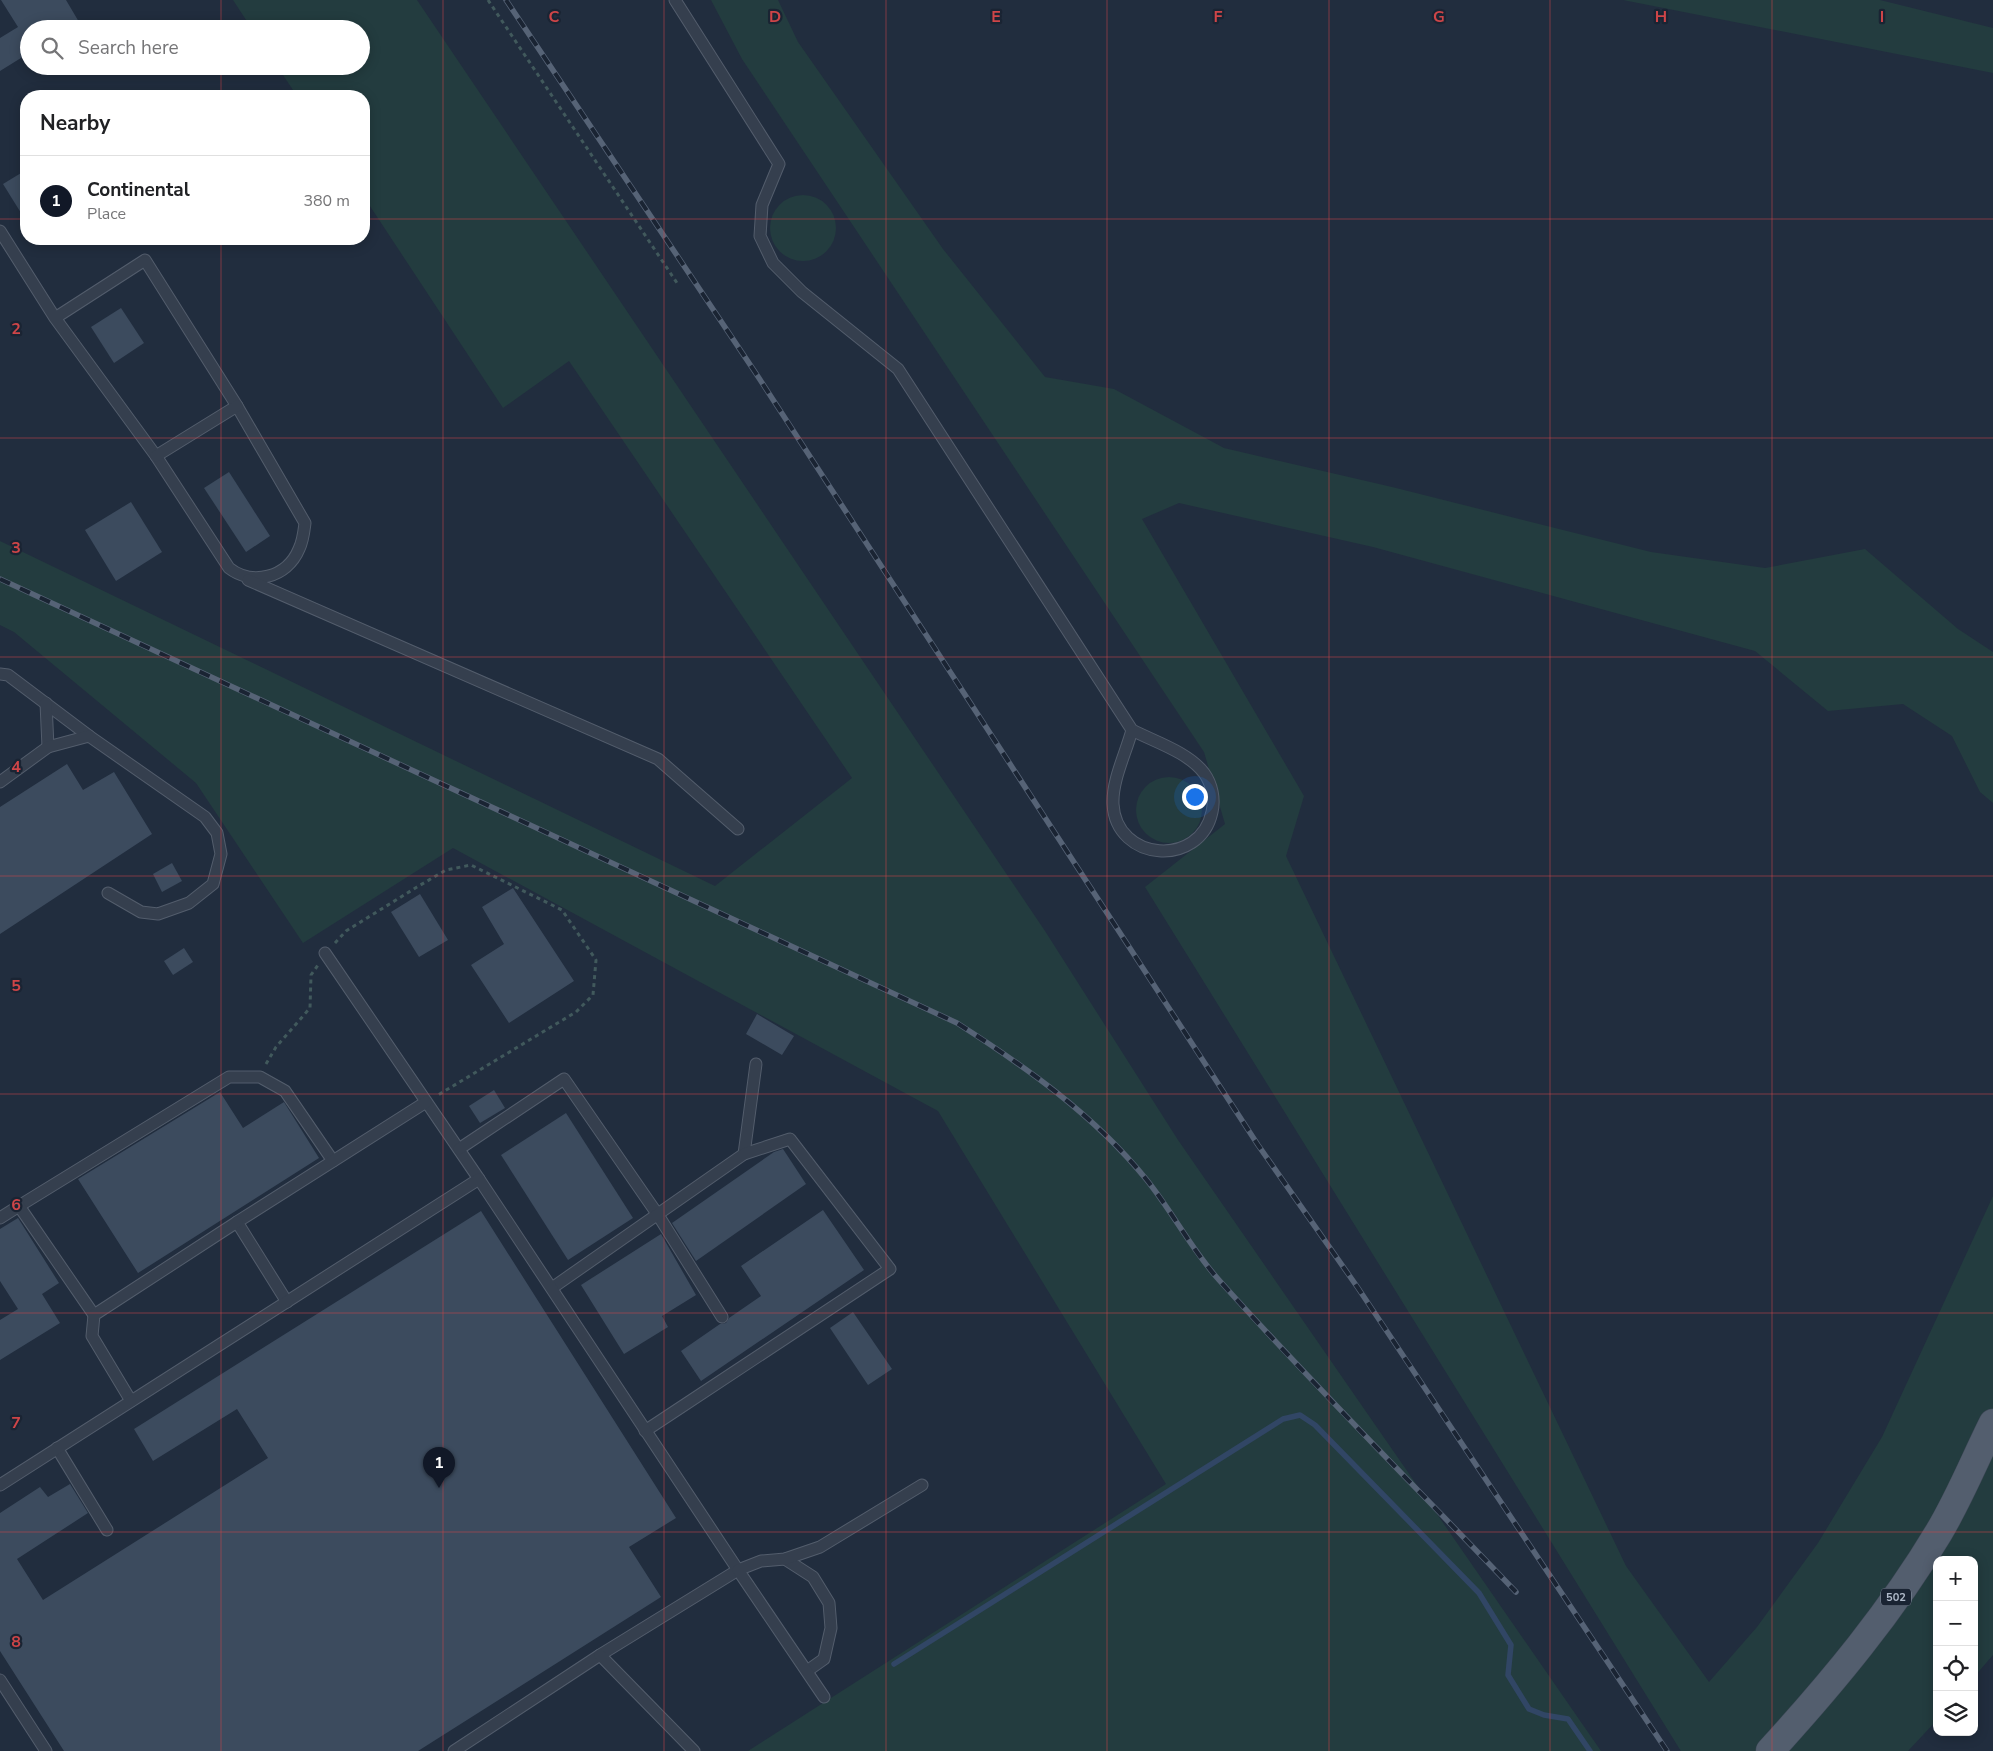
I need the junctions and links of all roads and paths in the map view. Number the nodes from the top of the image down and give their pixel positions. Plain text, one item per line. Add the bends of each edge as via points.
1 (488, 0) edge
2 (675, 0) edge
3 (0, 231) edge
4 (677, 284) dead end
5 (55, 318) junction
6 (237, 406) junction
7 (156, 456) junction
8 (239, 576) junction
9 (0, 674) edge
10 (46, 703) junction
11 (1132, 730) junction
12 (89, 736) junction
13 (48, 747) junction
14 (0, 782) edge
15 (738, 829) dead end
16 (108, 893) dead end
17 (325, 953) junction
18 (756, 1064) dead end
19 (260, 1077) junction
20 (426, 1102) junction
21 (458, 1149) junction
22 (744, 1154) junction
23 (332, 1161) junction
24 (479, 1179) junction
25 (19, 1206) junction
26 (658, 1216) junction
27 (0, 1218) edge
28 (237, 1222) junction
29 (552, 1288) junction
30 (287, 1302) junction
31 (94, 1315) junction
32 (722, 1317) dead end
33 (132, 1401) junction
34 (1993, 1423) edge
35 (645, 1431) junction
36 (57, 1448) junction
37 (0, 1485) edge
38 (922, 1485) dead end
39 (106, 1530) dead end
40 (785, 1559) junction
41 (738, 1570) junction
42 (600, 1655) junction
43 (807, 1671) junction
44 (0, 1680) edge
45 (824, 1697) dead end
46 (46, 1751) edge
47 (454, 1751) edge
48 (694, 1751) edge
49 (1770, 1751) edge

1 - 4 path
2 - 11 lane via 779,164 762,205 760,228 760,236 773,263 802,292 898,369
3 - 5 lane
5 - 6 lane via 145,260
5 - 7 lane
6 - 7 lane
6 - 8 lane via 305,522 299,551 285,568 255,579
7 - 8 lane via 229,568
8 - 15 lane via 658,759
9 - 10 lane via 8,675
10 - 12 lane
10 - 13 lane
11 - 11 lane via 1189,759 1205,774 1210,785 1214,807 1206,829 1180,850 1156,852 1145,849 1135,844 1119,826 1114,792
12 - 13 lane
12 - 16 lane via 206,817 217,833 221,854 212,884 189,903 158,914 141,912
13 - 14 lane
17 - 19 path via 311,976 310,1008 276,1046
17 - 20 lane
17 - 20 path via 346,931 416,887 446,870 471,864 562,910 596,960 592,995 576,1012
18 - 22 lane
19 - 23 lane via 285,1090
19 - 25 lane via 229,1077
20 - 21 lane
20 - 23 lane
21 - 24 lane
21 - 26 lane via 564,1079
22 - 26 lane
22 - 35 lane via 790,1140 890,1268
23 - 28 lane
24 - 29 lane
24 - 30 lane
25 - 27 lane
25 - 31 lane
26 - 29 lane
26 - 32 lane
28 - 30 lane
28 - 31 lane
29 - 35 lane
30 - 33 lane
31 - 33 lane via 92,1336
33 - 36 lane
34 - 49 main road, 502 via 1940,1531 1909,1578 1837,1675
35 - 41 lane
36 - 37 lane
36 - 39 lane
38 - 40 lane via 820,1548
40 - 41 lane via 761,1561
40 - 43 lane via 813,1577 829,1603 831,1628 824,1659
41 - 42 lane
41 - 43 lane
42 - 47 lane
42 - 48 lane
43 - 45 lane
44 - 46 lane

